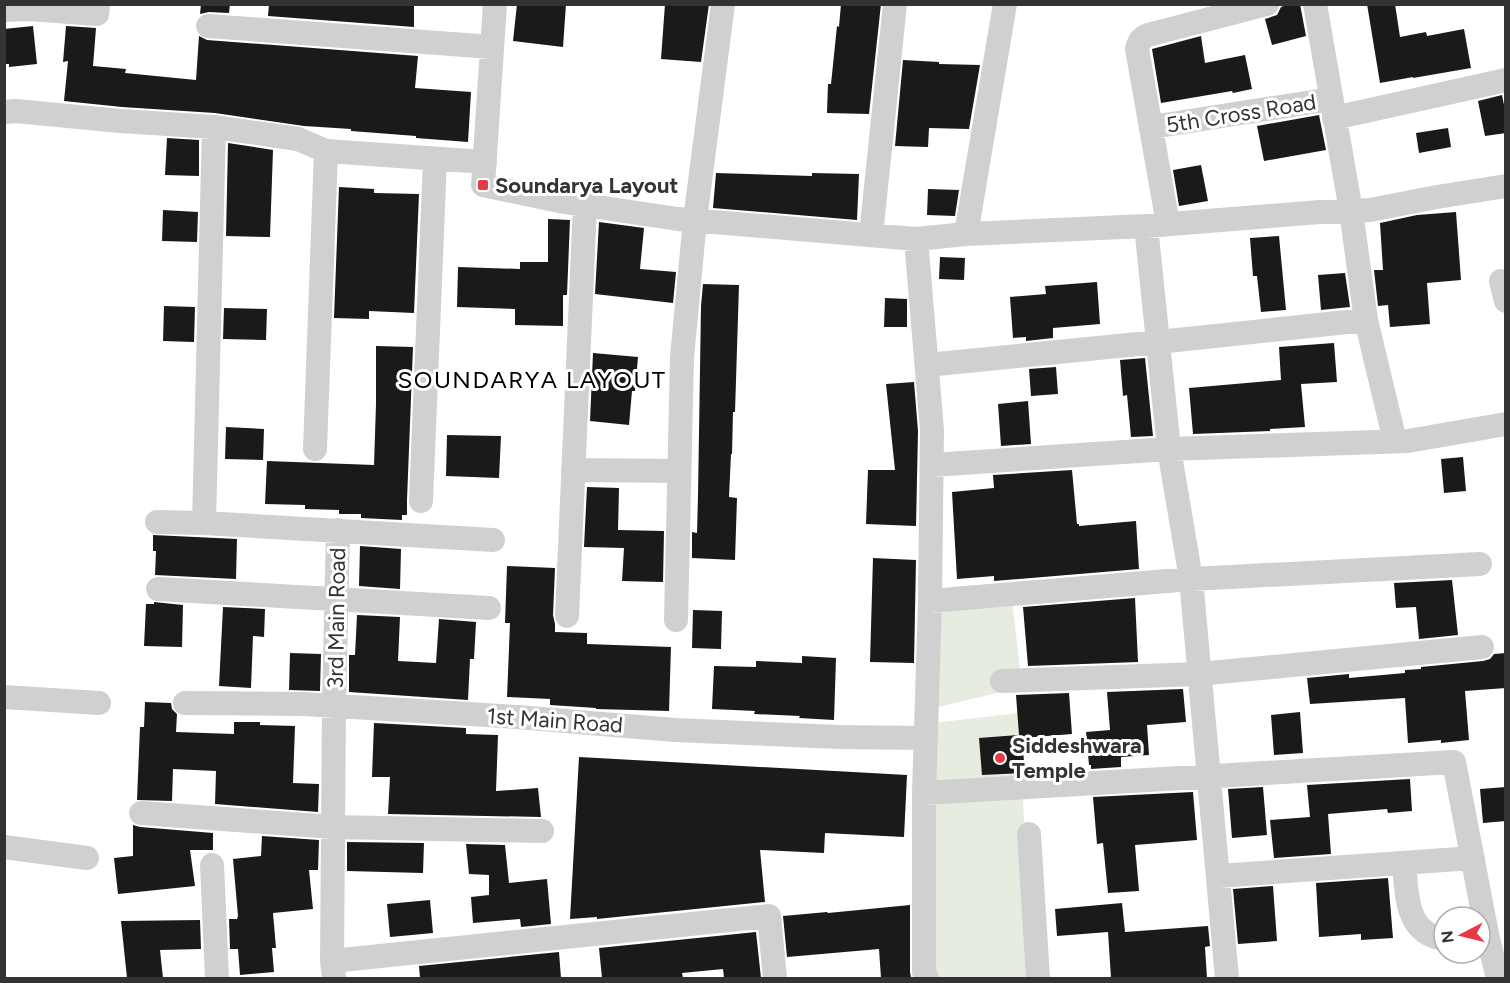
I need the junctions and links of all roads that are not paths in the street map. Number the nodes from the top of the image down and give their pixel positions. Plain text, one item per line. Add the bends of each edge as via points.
1 (98, 4) edge
2 (495, 4) edge
3 (723, 4) edge
4 (895, 4) edge
5 (1005, 4) edge
6 (1267, 4) edge
7 (1315, 4) edge
8 (4, 10) edge
9 (1226, 10) edge
10 (208, 26) dead end
11 (492, 47) junction
12 (1506, 80) edge
13 (1333, 108) junction
14 (4, 112) edge
15 (214, 127) junction
16 (1152, 127) junction
17 (326, 152) junction
18 (435, 159) junction
19 (485, 162) junction
20 (1506, 186) edge
21 (585, 205) junction
22 (1351, 211) junction
23 (695, 220) junction
24 (1157, 225) junction
25 (966, 234) junction
26 (871, 235) junction
27 (916, 239) junction
28 (1366, 320) junction
29 (1158, 342) junction
30 (927, 365) junction
31 (1506, 424) edge
32 (1395, 441) junction
33 (315, 449) dead end
34 (1169, 449) junction
35 (932, 465) junction
36 (573, 470) junction
37 (679, 471) junction
38 (421, 501) dead end
39 (158, 522) dead end
40 (204, 523) junction
41 (338, 530) junction
42 (493, 540) dead end
43 (1480, 564) dead end
44 (1191, 579) junction
45 (158, 590) dead end
46 (337, 599) junction
47 (930, 601) junction
48 (489, 608) dead end
49 (567, 616) dead end
50 (676, 620) dead end
51 (1482, 647) dead end
52 (1199, 674) junction
53 (1002, 681) dead end
54 (4, 697) edge
55 (99, 703) dead end
56 (185, 703) dead end
57 (334, 706) junction
58 (925, 738) junction
59 (1209, 777) junction
60 (924, 793) junction
61 (141, 813) dead end
62 (333, 826) junction
63 (542, 831) dead end
64 (1029, 834) dead end
65 (4, 848) edge
66 (87, 858) dead end
67 (1473, 858) junction
68 (1404, 862) junction
69 (212, 865) dead end
70 (1218, 876) junction
71 (1479, 905) edge
72 (1432, 937) edge
73 (1492, 963) edge
74 (333, 970) edge
75 (218, 978) edge
76 (775, 978) edge
77 (927, 978) edge
78 (1038, 978) edge
79 (1227, 978) edge
80 (1497, 978) edge

1 - 8 street via 97,14
2 - 11 street
3 - 23 street
4 - 26 street
5 - 25 street
6 - 9 street
7 - 13 street
9 - 16 street via 1142,37 1138,42
10 - 11 street
11 - 19 street
12 - 13 street, 5th Cross Road
13 - 16 street, 5th Cross Road
13 - 22 street
14 - 15 street
15 - 17 street via 298,139
15 - 40 street
16 - 24 street
17 - 18 street
17 - 33 street
18 - 19 street
18 - 38 street
19 - 21 street via 483,185
20 - 22 street
21 - 23 street
21 - 36 street
22 - 24 street
22 - 28 street
23 - 26 street
23 - 37 street via 682,357
24 - 25 street
24 - 29 street
25 - 27 street
26 - 27 street
27 - 30 street
28 - 29 street
28 - 32 street
29 - 30 street
29 - 34 street
30 - 35 street
31 - 32 street
32 - 34 street
34 - 35 street
34 - 44 street
35 - 47 street
36 - 37 street
36 - 49 street
37 - 50 street
39 - 40 street
40 - 41 street
41 - 42 street
41 - 46 street, 3rd Main Road
43 - 44 street
44 - 47 street
44 - 52 street
45 - 46 street
46 - 48 street
46 - 57 street, 3rd Main Road
47 - 58 street
51 - 52 street
52 - 53 street
52 - 59 street
54 - 55 street
56 - 57 street, 1st Main Road
57 - 58 street, 1st Main Road via 675,730
57 - 62 street, 3rd Main Road
58 - 60 street
59 - 60 street
59 - 67 street via 1454,762
59 - 70 street
60 - 77 street
61 - 62 street
62 - 63 street
62 - 74 street, 3rd Main Road
64 - 78 street
65 - 66 street
67 - 68 street
67 - 71 street
68 - 70 street
68 - 72 street via 1410,913
69 - 75 street
70 - 79 street
73 - 80 street
74 - 76 street via 769,916

